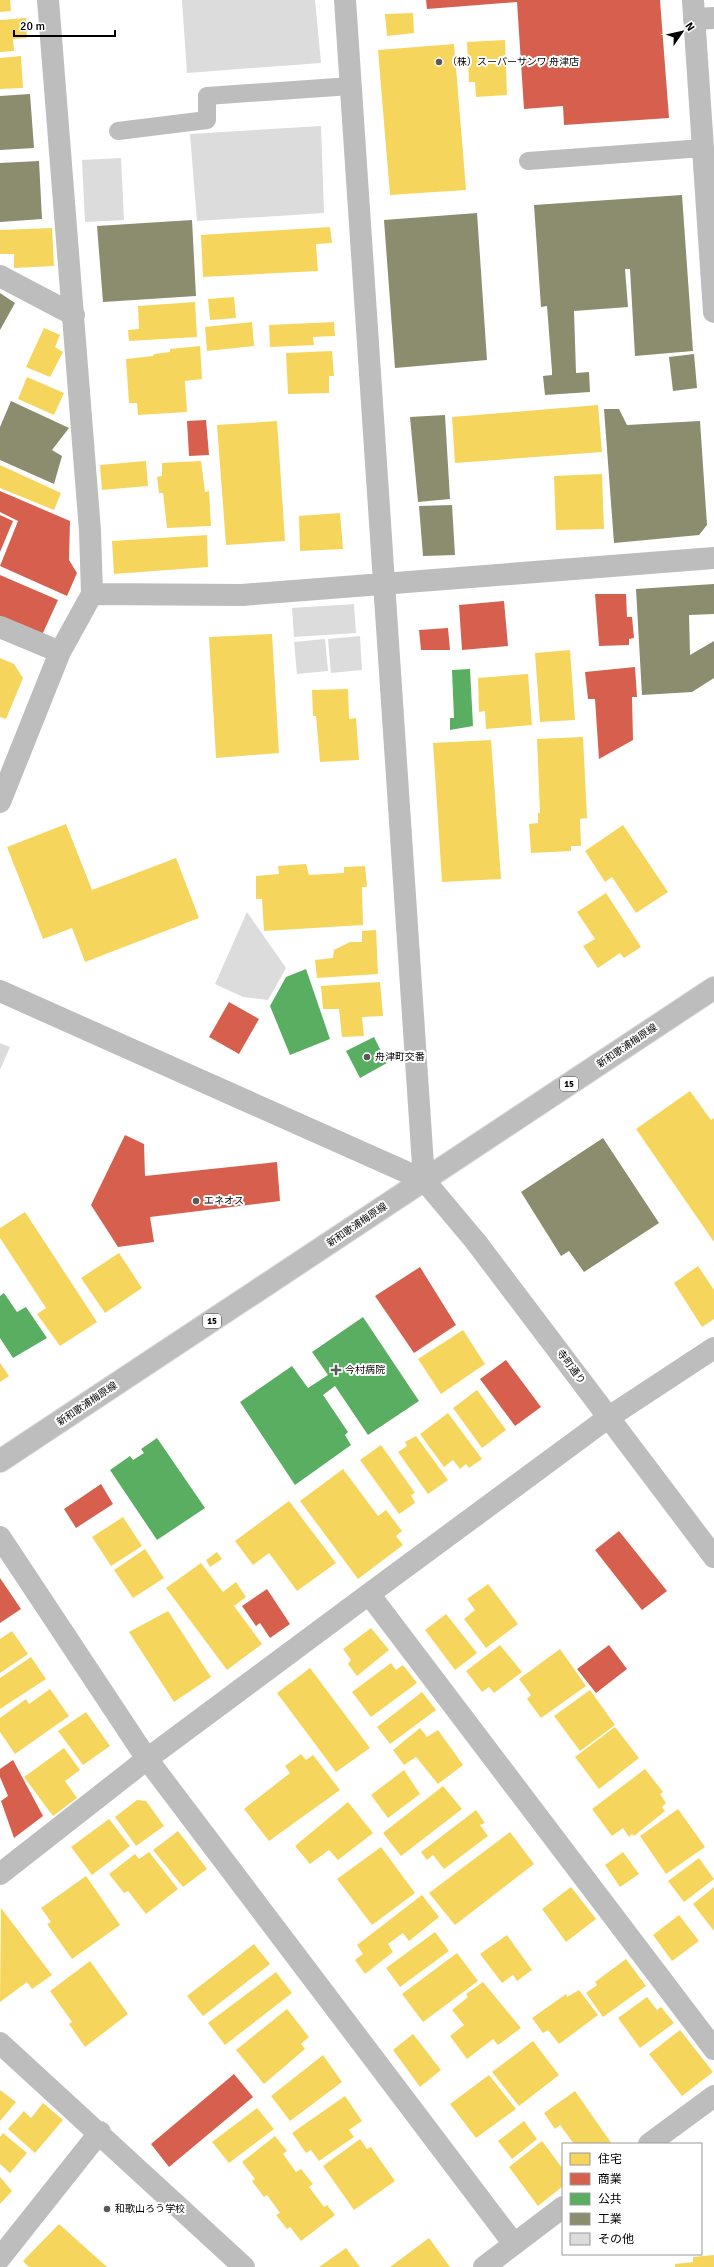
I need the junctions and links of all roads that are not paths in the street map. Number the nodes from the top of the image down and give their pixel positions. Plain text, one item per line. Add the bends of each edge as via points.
1 (48, 0) edge
2 (345, 0) edge
3 (700, 12) edge
4 (351, 86) junction
5 (118, 131) dead end
6 (703, 148) junction
7 (528, 162) dead end
8 (0, 276) edge
9 (714, 312) edge
10 (74, 315) junction
11 (714, 558) edge
12 (385, 582) junction
13 (92, 594) junction
14 (0, 627) edge
15 (60, 652) junction
16 (0, 802) edge
17 (714, 988) edge
18 (0, 991) edge
19 (424, 1180) junction
20 (714, 1348) edge
21 (609, 1417) junction
22 (0, 1462) edge
23 (0, 1537) edge
24 (714, 1557) edge
25 (370, 1594) junction
26 (147, 1759) junction
27 (0, 1874) edge
28 (0, 2043) edge
29 (714, 2049) edge
30 (714, 2096) edge
31 (100, 2132) junction
32 (650, 2143) edge
33 (562, 2209) edge
34 (514, 2244) junction
35 (0, 2258) edge
36 (244, 2267) edge
37 (484, 2267) edge

1 - 10 street
2 - 4 street
3 - 6 street
4 - 5 lane via 207,96 207,120
4 - 12 street
6 - 7 lane
6 - 9 street
8 - 10 street
10 - 13 street via 90,531
11 - 12 street
12 - 13 street via 242,595
12 - 19 street
13 - 15 street
14 - 15 street
15 - 16 street
17 - 19 street, 新和歌浦梅原線 / 15
18 - 19 street
19 - 21 street, 寺町通り via 476,1242
19 - 22 street, 新和歌浦梅原線 / 15
20 - 21 street
21 - 24 street, 寺町通り
21 - 25 street
23 - 26 street
25 - 26 street
25 - 29 street
26 - 27 street
26 - 34 street
28 - 31 street
30 - 32 street
31 - 35 street
31 - 36 street
33 - 34 street
34 - 37 street

